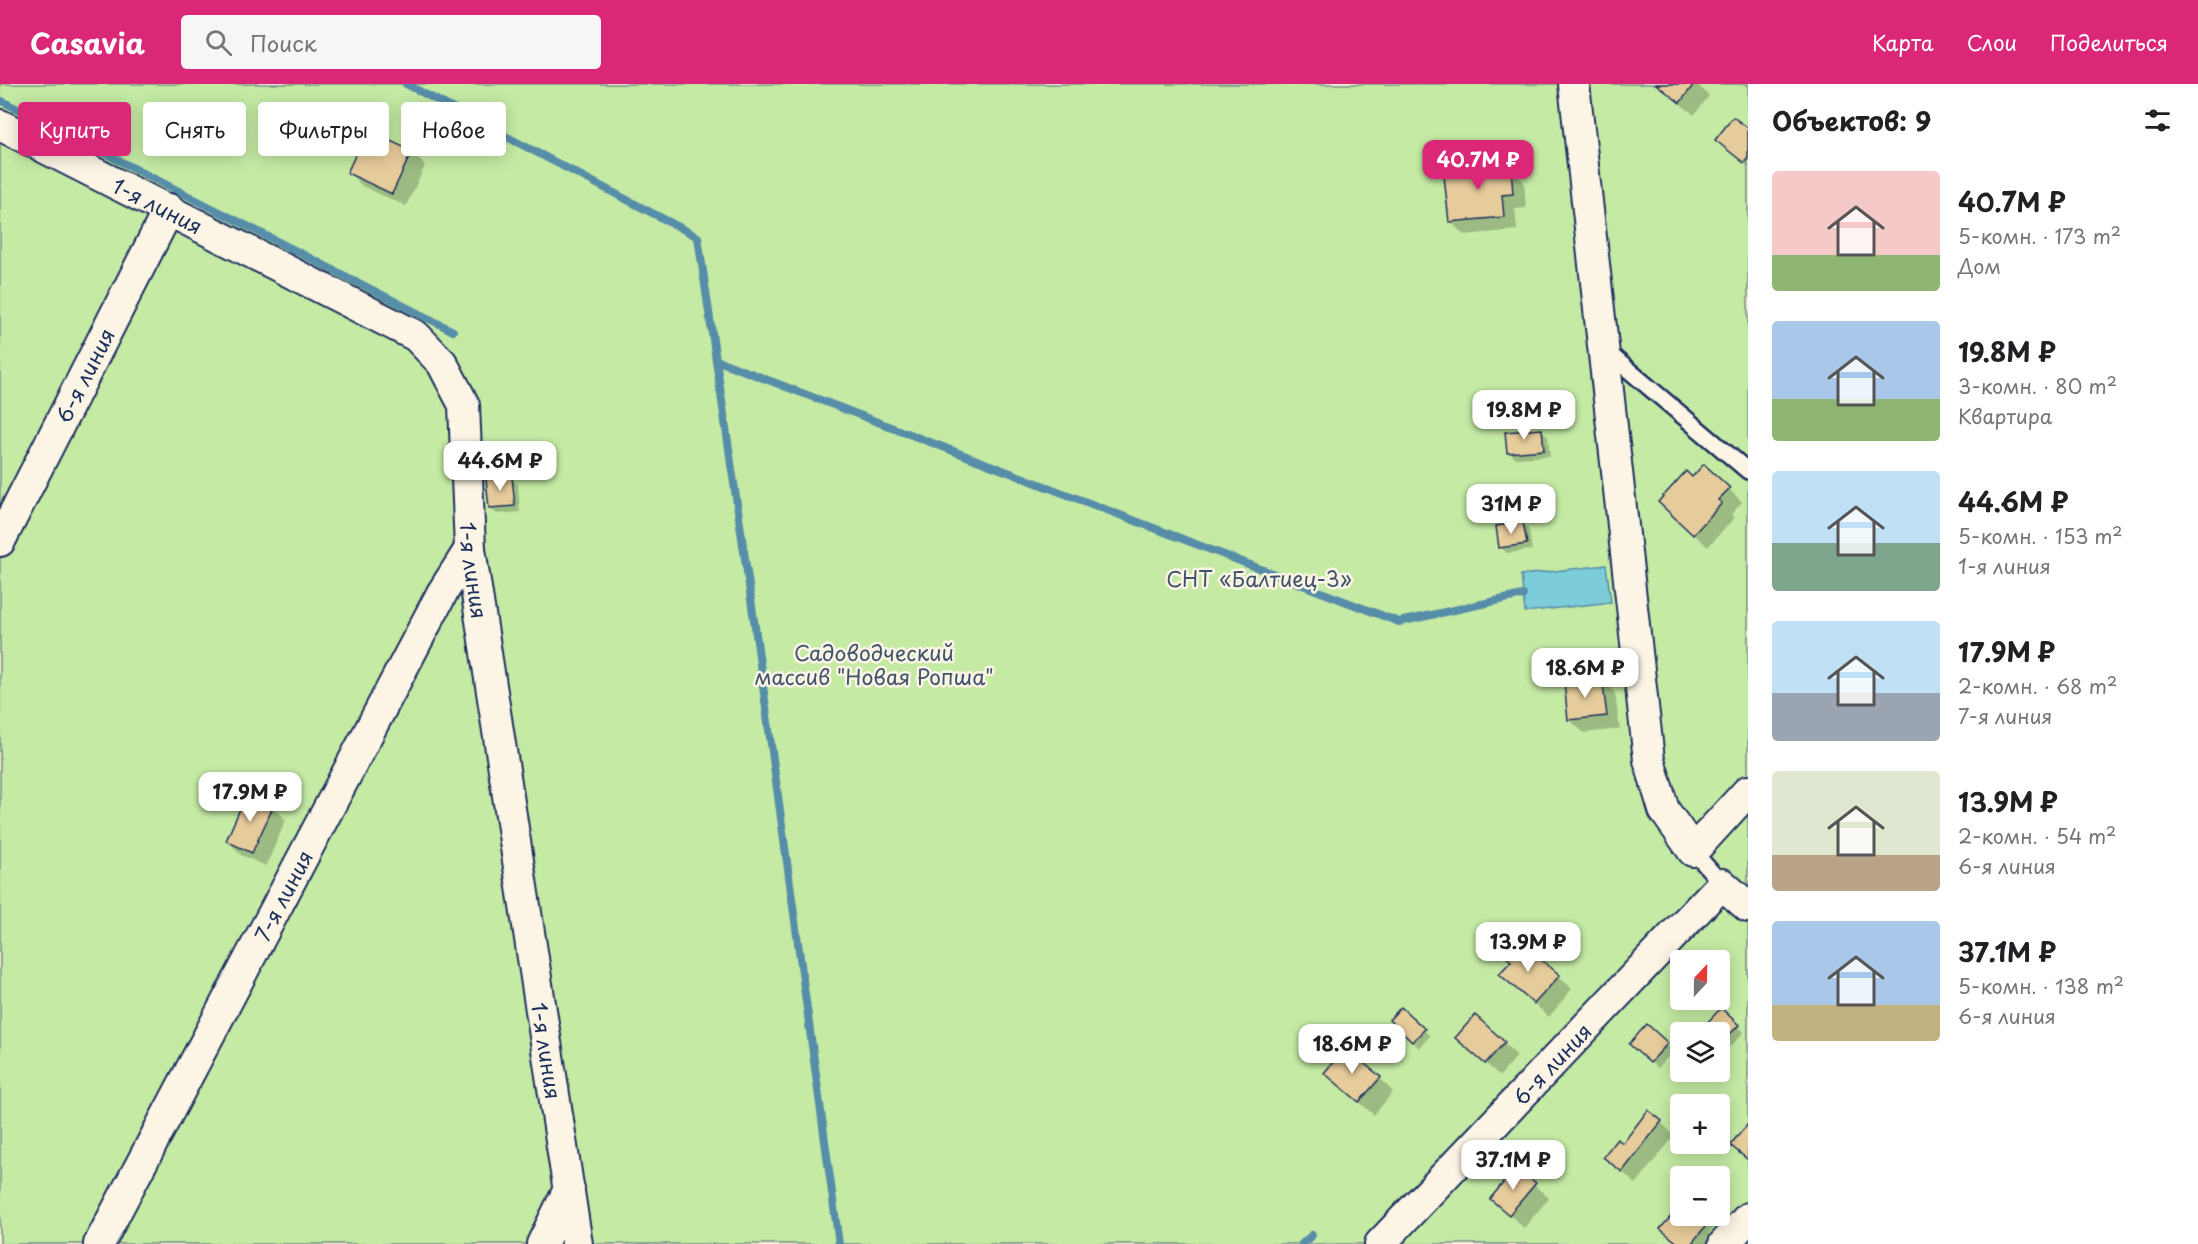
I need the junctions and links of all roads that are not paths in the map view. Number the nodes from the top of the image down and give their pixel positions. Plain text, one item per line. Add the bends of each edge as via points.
1 (1574, 84) edge
2 (0, 125) edge
3 (169, 209) junction
4 (1603, 350) junction
5 (1748, 471) edge
6 (0, 541) edge
7 (470, 549) junction
8 (1748, 791) edge
9 (1693, 851) junction
10 (1722, 884) junction
11 (1748, 908) edge
12 (569, 1189) junction
13 (1748, 1218) edge
14 (99, 1244) edge
15 (542, 1244) edge
16 (578, 1244) edge
17 (1380, 1244) edge
18 (1724, 1244) edge

1 - 4 street
2 - 3 street, 1-я линия
3 - 6 street, 6-я линия
3 - 7 street, 1-я линия via 416,336 442,363 464,405
4 - 5 lane
4 - 9 street via 1649,760 1664,810
7 - 12 street, 1-я линия
7 - 14 street, 7-я линия via 442,593
8 - 9 street
9 - 10 lane
10 - 11 street
10 - 17 street, 6-я линия
12 - 15 street
12 - 16 street, 1-я линия
13 - 18 street

